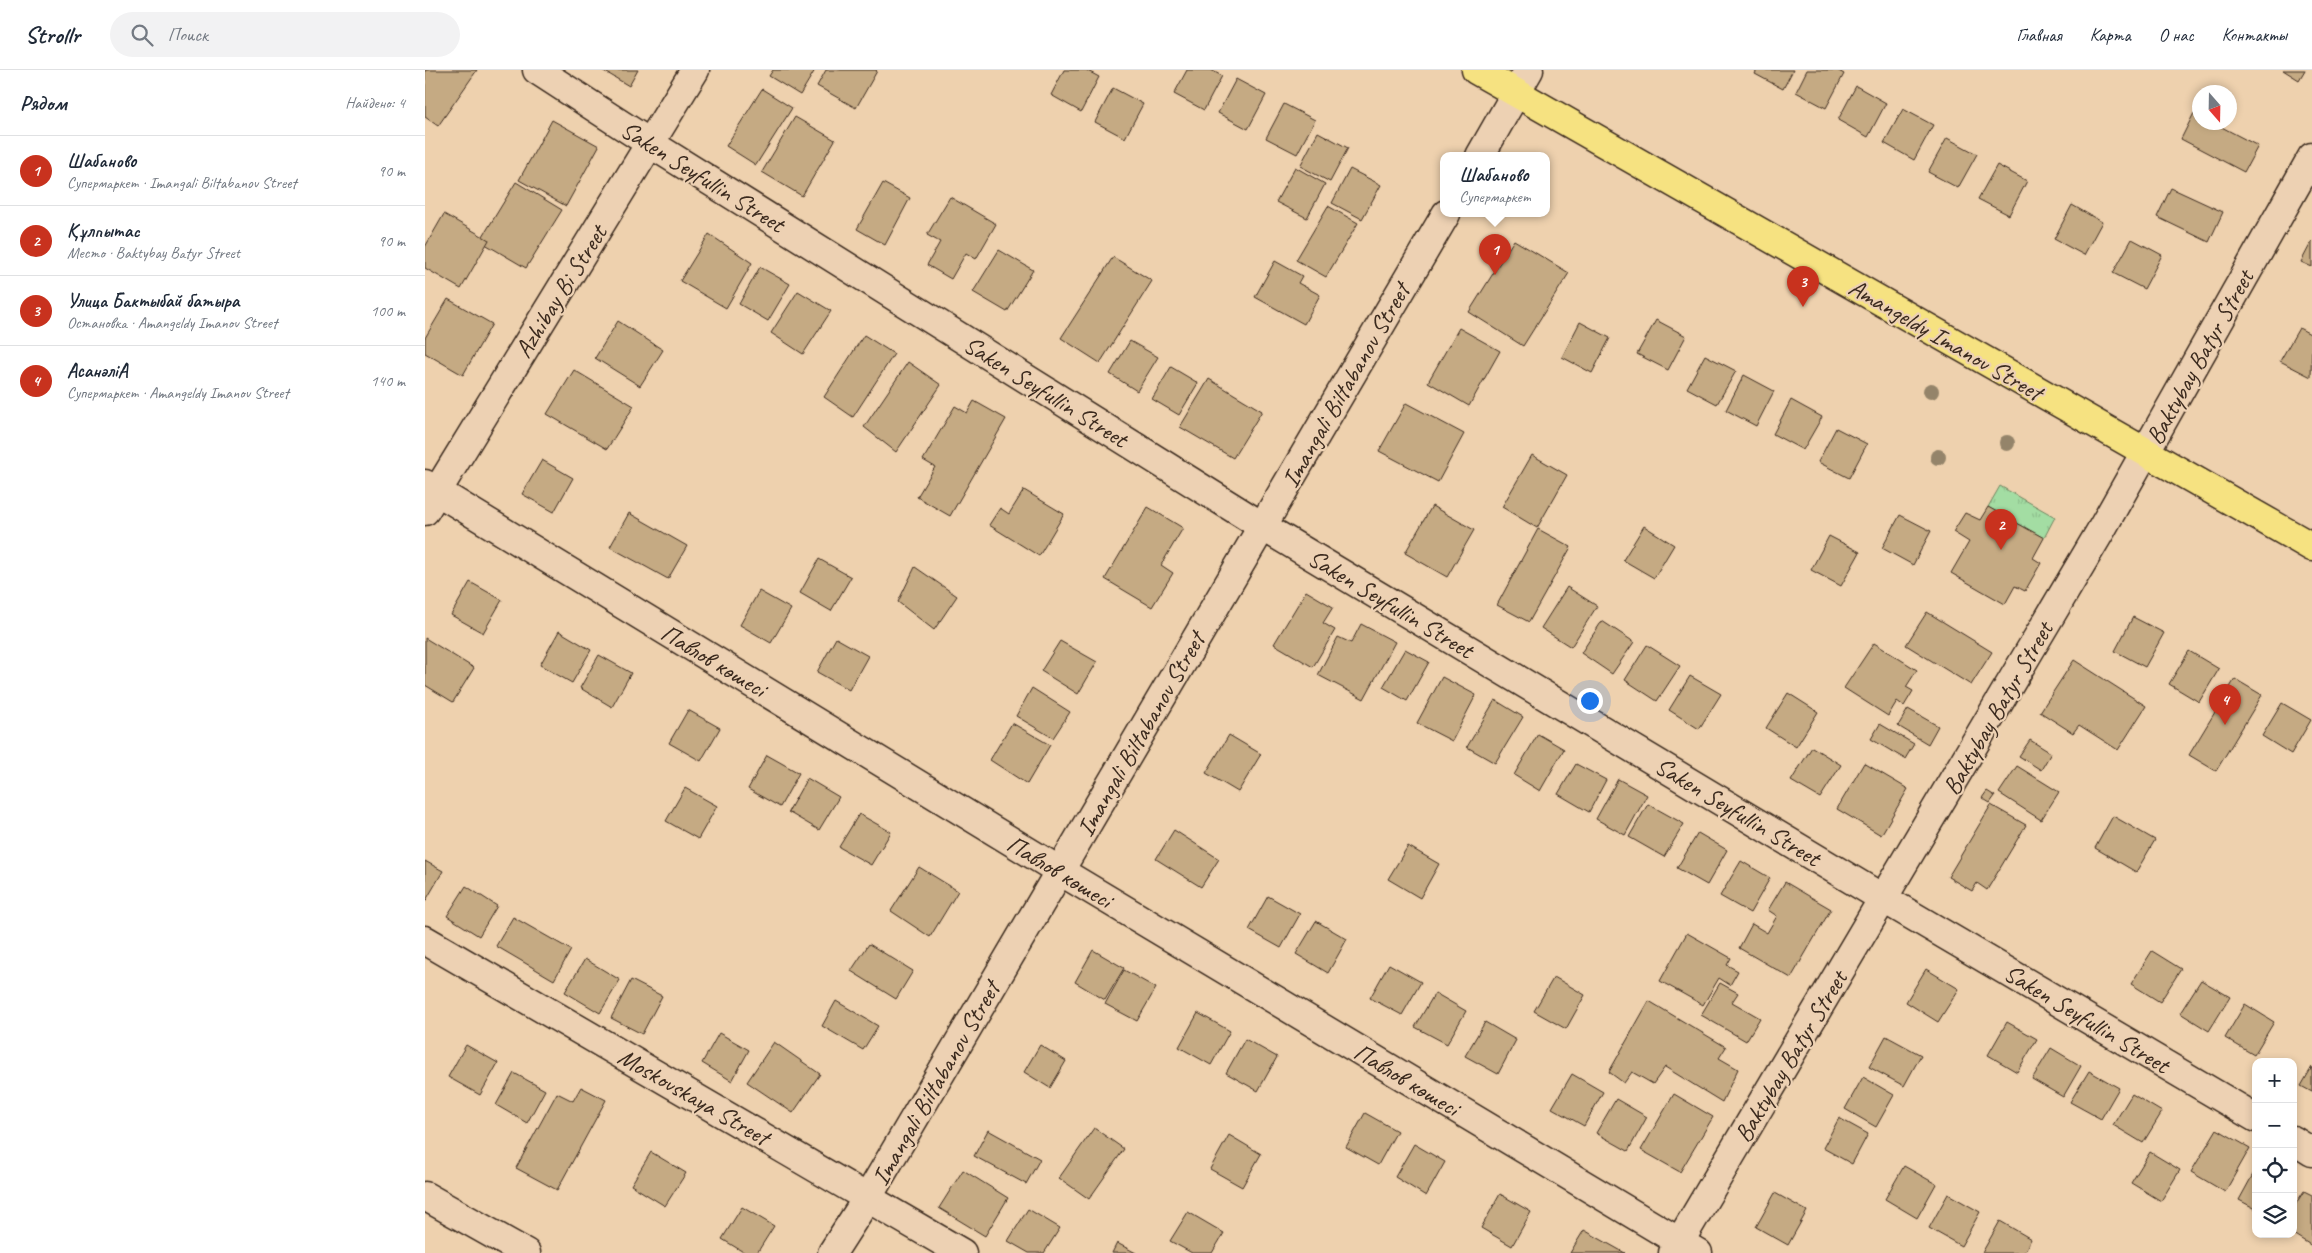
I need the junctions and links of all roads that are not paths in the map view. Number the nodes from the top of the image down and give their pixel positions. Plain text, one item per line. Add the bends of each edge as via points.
1 (537, 70) edge
2 (695, 70) edge
3 (1476, 70) edge
4 (1523, 82) edge
5 (651, 144) junction
6 (1482, 152) edge
7 (2312, 158) edge
8 (1444, 217) edge
9 (2146, 453) junction
10 (429, 495) edge
11 (1262, 526) junction
12 (2312, 547) edge
13 (1059, 871) junction
14 (1884, 899) junction
15 (425, 940) edge
16 (2252, 1116) edge
17 (2297, 1143) edge
18 (2312, 1152) edge
19 (425, 1196) edge
20 (868, 1197) junction
21 (1683, 1249) edge
22 (525, 1253) edge
23 (832, 1253) edge
24 (962, 1253) edge

1 - 5 street, Saken Seyfullin Street
2 - 5 street, Azhibay Bi Street
3 - 4 main road, Amangeldy Imanov Street
4 - 6 street
4 - 9 main road, Amangeldy Imanov Street
5 - 10 street, Azhibay Bi Street
5 - 11 street, Saken Seyfullin Street
7 - 9 street, Baktybay Batyr Street
8 - 11 street, Imangali Biltabanov Street
9 - 12 main road, Amangeldy Imanov Street
9 - 14 street, Baktybay Batyr Street
10 - 13 street, Павлов көшесі
11 - 13 street, Imangali Biltabanov Street
11 - 14 street, Saken Seyfullin Street
13 - 20 street, Imangali Biltabanov Street
13 - 21 street, Павлов көшесі
14 - 16 street, Saken Seyfullin Street
14 - 21 street, Baktybay Batyr Street
15 - 20 street, Moskovskaya Street
17 - 18 street
19 - 22 street
20 - 23 street, Imangali Biltabanov Street
20 - 24 street, Moskovskaya Street

